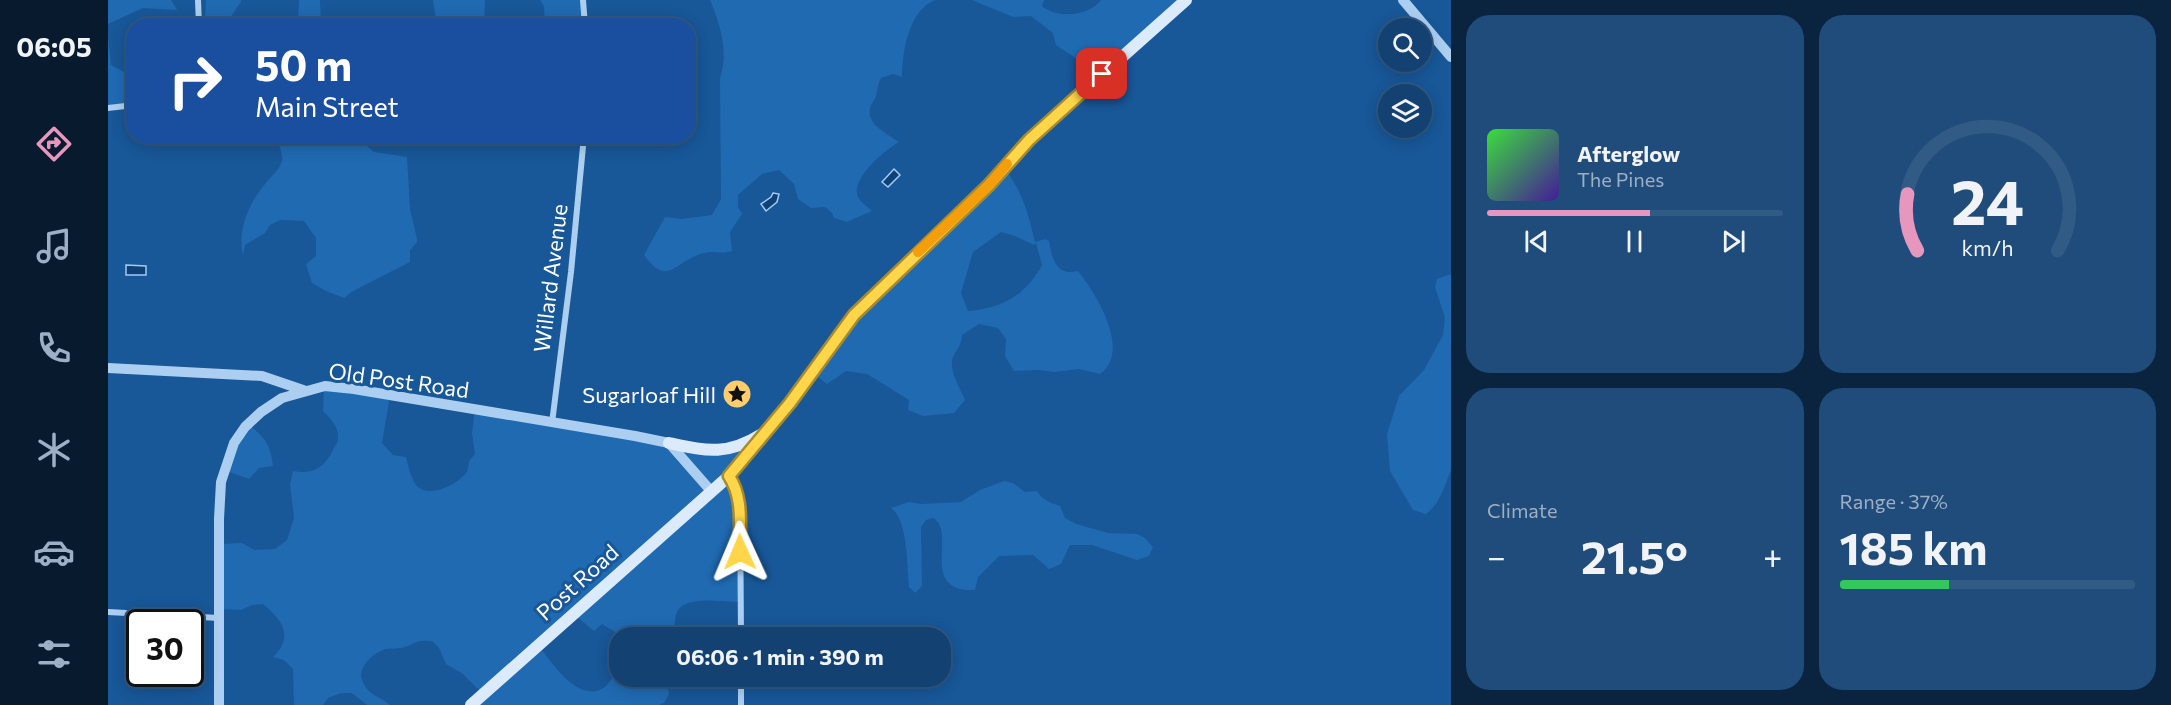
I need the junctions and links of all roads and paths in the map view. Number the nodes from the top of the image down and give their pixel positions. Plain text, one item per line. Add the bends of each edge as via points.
1 (198, 0) edge
2 (583, 0) edge
3 (1186, 0) edge
4 (1403, 0) edge
5 (199, 18) edge
6 (584, 18) edge
7 (1451, 57) edge
8 (126, 106) edge
9 (108, 108) edge
10 (583, 144) edge
11 (108, 368) edge
12 (306, 391) junction
13 (552, 423) junction
14 (770, 428) junction
15 (669, 443) junction
16 (729, 476) junction
17 (711, 491) junction
18 (108, 612) edge
19 (219, 618) junction
20 (741, 627) edge
21 (741, 687) edge
22 (219, 705) edge
23 (471, 705) edge
24 (741, 705) edge

1 - 5 street
2 - 6 street
3 - 14 main road, Post Road via 1029,140 989,185 854,315
4 - 7 street
8 - 9 street
10 - 13 street, Willard Avenue
11 - 12 street via 262,376
12 - 13 street, Old Post Road via 325,387 354,389
12 - 19 street, Old Post Road via 282,398 261,412 234,442 227,459 219,510
13 - 15 street, Old Post Road
14 - 15 main road via 732,449
14 - 16 main road, Post Road
15 - 17 street
16 - 17 main road, Post Road
16 - 20 street via 740,497
17 - 23 main road, Post Road
18 - 19 street
19 - 22 street, Old Post Road
21 - 24 street

